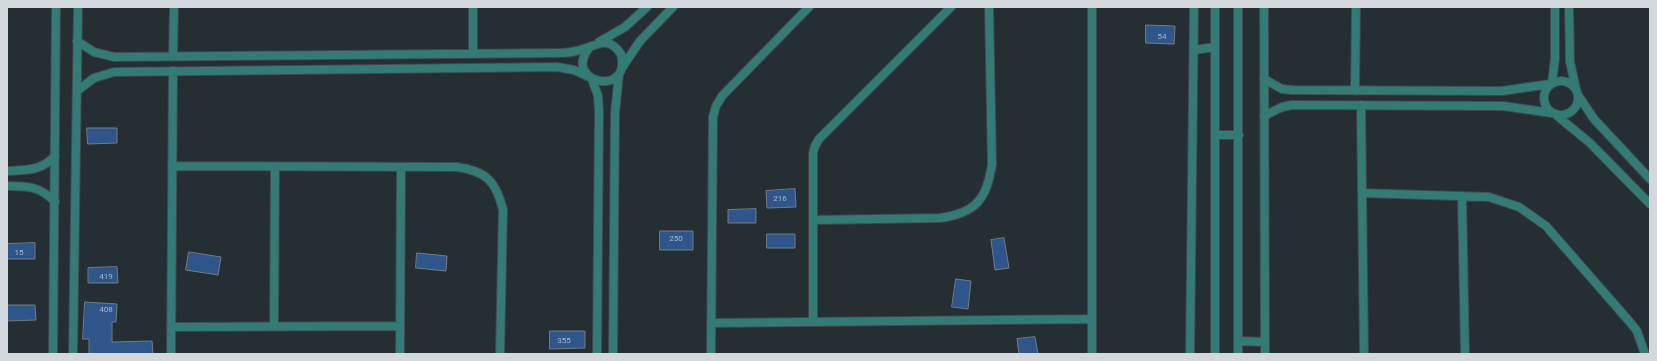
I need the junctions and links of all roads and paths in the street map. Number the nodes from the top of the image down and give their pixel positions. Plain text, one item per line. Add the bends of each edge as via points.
1 (56, 7) edge
2 (78, 7) edge
3 (174, 7) edge
4 (473, 7) edge
5 (647, 7) edge
6 (672, 7) edge
7 (809, 7) edge
8 (951, 7) edge
9 (989, 7) edge
10 (1092, 7) edge
11 (1194, 7) edge
12 (1215, 7) edge
13 (1238, 7) edge
14 (1264, 7) edge
15 (1356, 7) edge
16 (1555, 7) edge
17 (1570, 7) edge
18 (77, 41) junction
19 (593, 45) junction
20 (1215, 47) junction
21 (1194, 50) junction
22 (473, 54) junction
23 (173, 57) junction
24 (173, 71) junction
25 (620, 71) junction
26 (591, 78) junction
27 (1264, 79) junction
28 (1551, 83) junction
29 (77, 91) junction
30 (1355, 91) junction
31 (1577, 92) junction
32 (1361, 105) junction
33 (1554, 114) junction
34 (1264, 116) junction
35 (1215, 135) junction
36 (1238, 135) junction
37 (55, 156) junction
38 (172, 166) junction
39 (275, 167) junction
40 (401, 167) junction
41 (7, 171) edge
42 (1650, 179) edge
43 (7, 186) edge
44 (1362, 193) junction
45 (1462, 196) junction
46 (55, 202) junction
47 (1650, 204) edge
48 (813, 220) junction
49 (1092, 319) junction
50 (813, 322) junction
51 (711, 323) junction
52 (400, 326) junction
53 (171, 327) junction
54 (274, 327) junction
55 (1238, 341) junction
56 (1265, 342) junction
57 (53, 354) edge
58 (73, 354) edge
59 (171, 354) edge
60 (400, 354) edge
61 (500, 354) edge
62 (597, 354) edge
63 (613, 354) edge
64 (711, 354) edge
65 (1092, 354) edge
66 (1190, 354) edge
67 (1215, 354) edge
68 (1238, 354) edge
69 (1265, 354) edge
70 (1364, 354) edge
71 (1465, 354) edge
72 (1645, 354) edge

1 - 37 street
2 - 18 street
3 - 23 street
4 - 22 street
5 - 19 street via 624,27
6 - 25 street via 640,41
7 - 51 street via 725,93 716,106 712,129
8 - 48 street via 817,142 813,153
9 - 48 street via 992,164 989,184 982,197 971,208 956,216
10 - 49 street
11 - 21 street
12 - 20 street
13 - 36 street
14 - 27 street
15 - 30 street
16 - 28 street via 1555,59
17 - 31 street via 1570,62
18 - 23 street via 85,48 104,56
18 - 29 street
19 - 22 street via 558,53
19 - 25 street via 603,42 617,48 621,54
19 - 26 street via 583,59 585,72
20 - 21 street
20 - 35 street
21 - 66 street
22 - 23 street
24 - 26 street via 557,67 574,70
24 - 29 street via 114,72 94,78
24 - 38 street
25 - 26 street via 615,78 604,82
25 - 63 street via 615,114
26 - 62 street via 598,96 599,112
27 - 30 street via 1282,89
27 - 34 street
28 - 30 street via 1502,91
28 - 31 street via 1563,80
28 - 33 street via 1543,96 1544,103
29 - 58 street
31 - 33 street via 1578,101 1572,111 1562,115
31 - 42 street via 1594,119
32 - 33 street via 1503,106
32 - 34 street via 1292,105
32 - 44 street
33 - 47 street via 1590,143
34 - 56 street
35 - 36 street
35 - 67 street
36 - 55 street
37 - 41 street via 38,168
37 - 46 street
38 - 39 street
38 - 53 street
39 - 40 street
39 - 54 street
40 - 52 street
40 - 61 street via 456,167 474,170 489,178 499,192 503,210
43 - 46 street via 37,188
44 - 45 street
44 - 70 street
45 - 71 street
45 - 72 street via 1489,197 1504,201 1520,207 1546,226 1637,331
46 - 57 street
48 - 50 street
49 - 50 street
49 - 65 street
50 - 51 street
51 - 64 street
52 - 54 street
52 - 60 street
53 - 54 street
53 - 59 street
55 - 56 street
55 - 68 street
56 - 69 street

